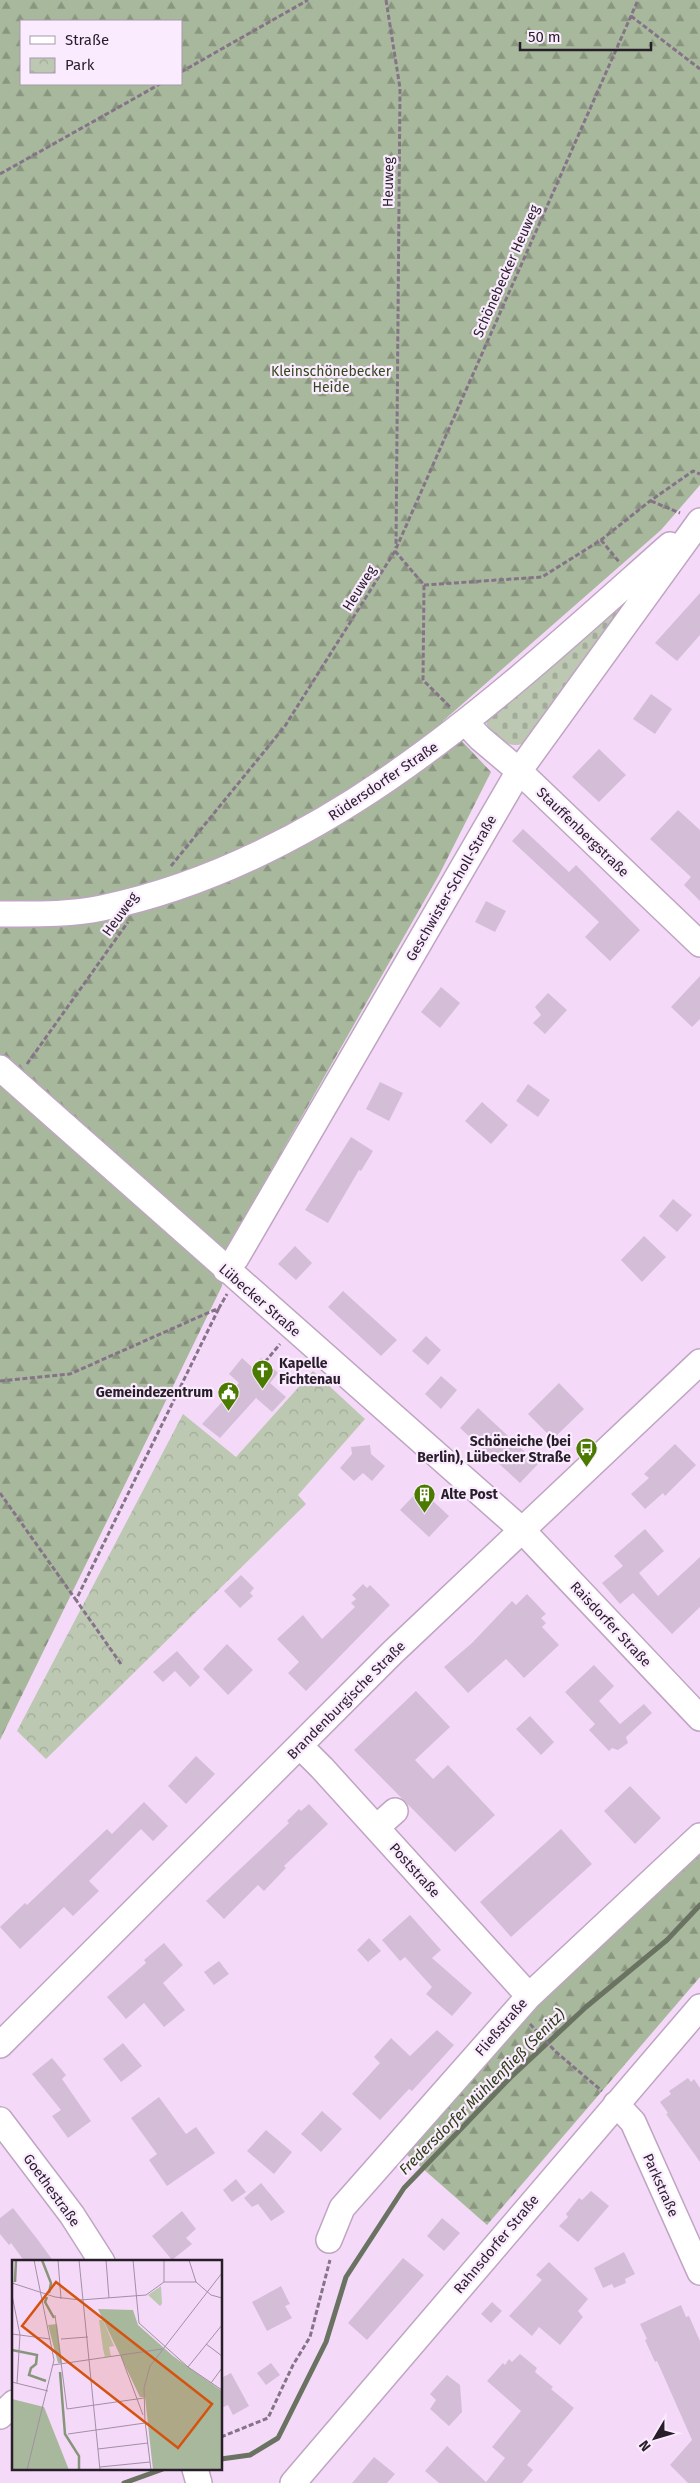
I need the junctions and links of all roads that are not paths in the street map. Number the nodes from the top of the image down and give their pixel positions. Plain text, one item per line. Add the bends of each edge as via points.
1 (699, 520) edge
2 (465, 722) junction
3 (519, 771) junction
4 (0, 914) edge
5 (700, 944) edge
6 (7, 1075) edge
7 (231, 1274) junction
8 (700, 1362) edge
9 (522, 1530) junction
10 (700, 1718) edge
11 (300, 1746) junction
12 (395, 1811) dead end
13 (377, 1827) junction
14 (700, 1836) edge
15 (529, 1996) junction
16 (700, 2007) edge
17 (0, 2045) edge
18 (610, 2099) junction
19 (0, 2120) edge
20 (329, 2240) road end
21 (101, 2260) edge
22 (700, 2272) edge
23 (12, 2405) edge
24 (0, 2416) edge
25 (195, 2470) edge
26 (199, 2483) edge
27 (293, 2483) edge

1 - 2 street, Rüdersdorfer Straße
1 - 3 street, Geschwister-Scholl-Straße
2 - 3 street, Stauffenbergstraße
2 - 4 street, Rüdersdorfer Straße via 370,791 292,838 188,882 101,908
3 - 5 street, Stauffenbergstraße
3 - 7 street, Geschwister-Scholl-Straße via 241,1249
6 - 7 street, Lübecker Straße
7 - 9 street, Lübecker Straße
8 - 9 street, Brandenburgische Straße
9 - 10 street, Raisdorfer Straße
9 - 11 street, Brandenburgische Straße
11 - 13 street, Poststraße
11 - 17 street, Brandenburgische Straße
12 - 13 street
13 - 15 street, Poststraße
14 - 15 street, Fließstraße
15 - 20 street, Fließstraße via 342,2208
16 - 18 street, Rahnsdorfer Straße
18 - 22 street, Parkstraße via 633,2122
18 - 27 street, Rahnsdorfer Straße
19 - 21 street, Goethestraße via 72,2215
23 - 24 street
25 - 26 street

